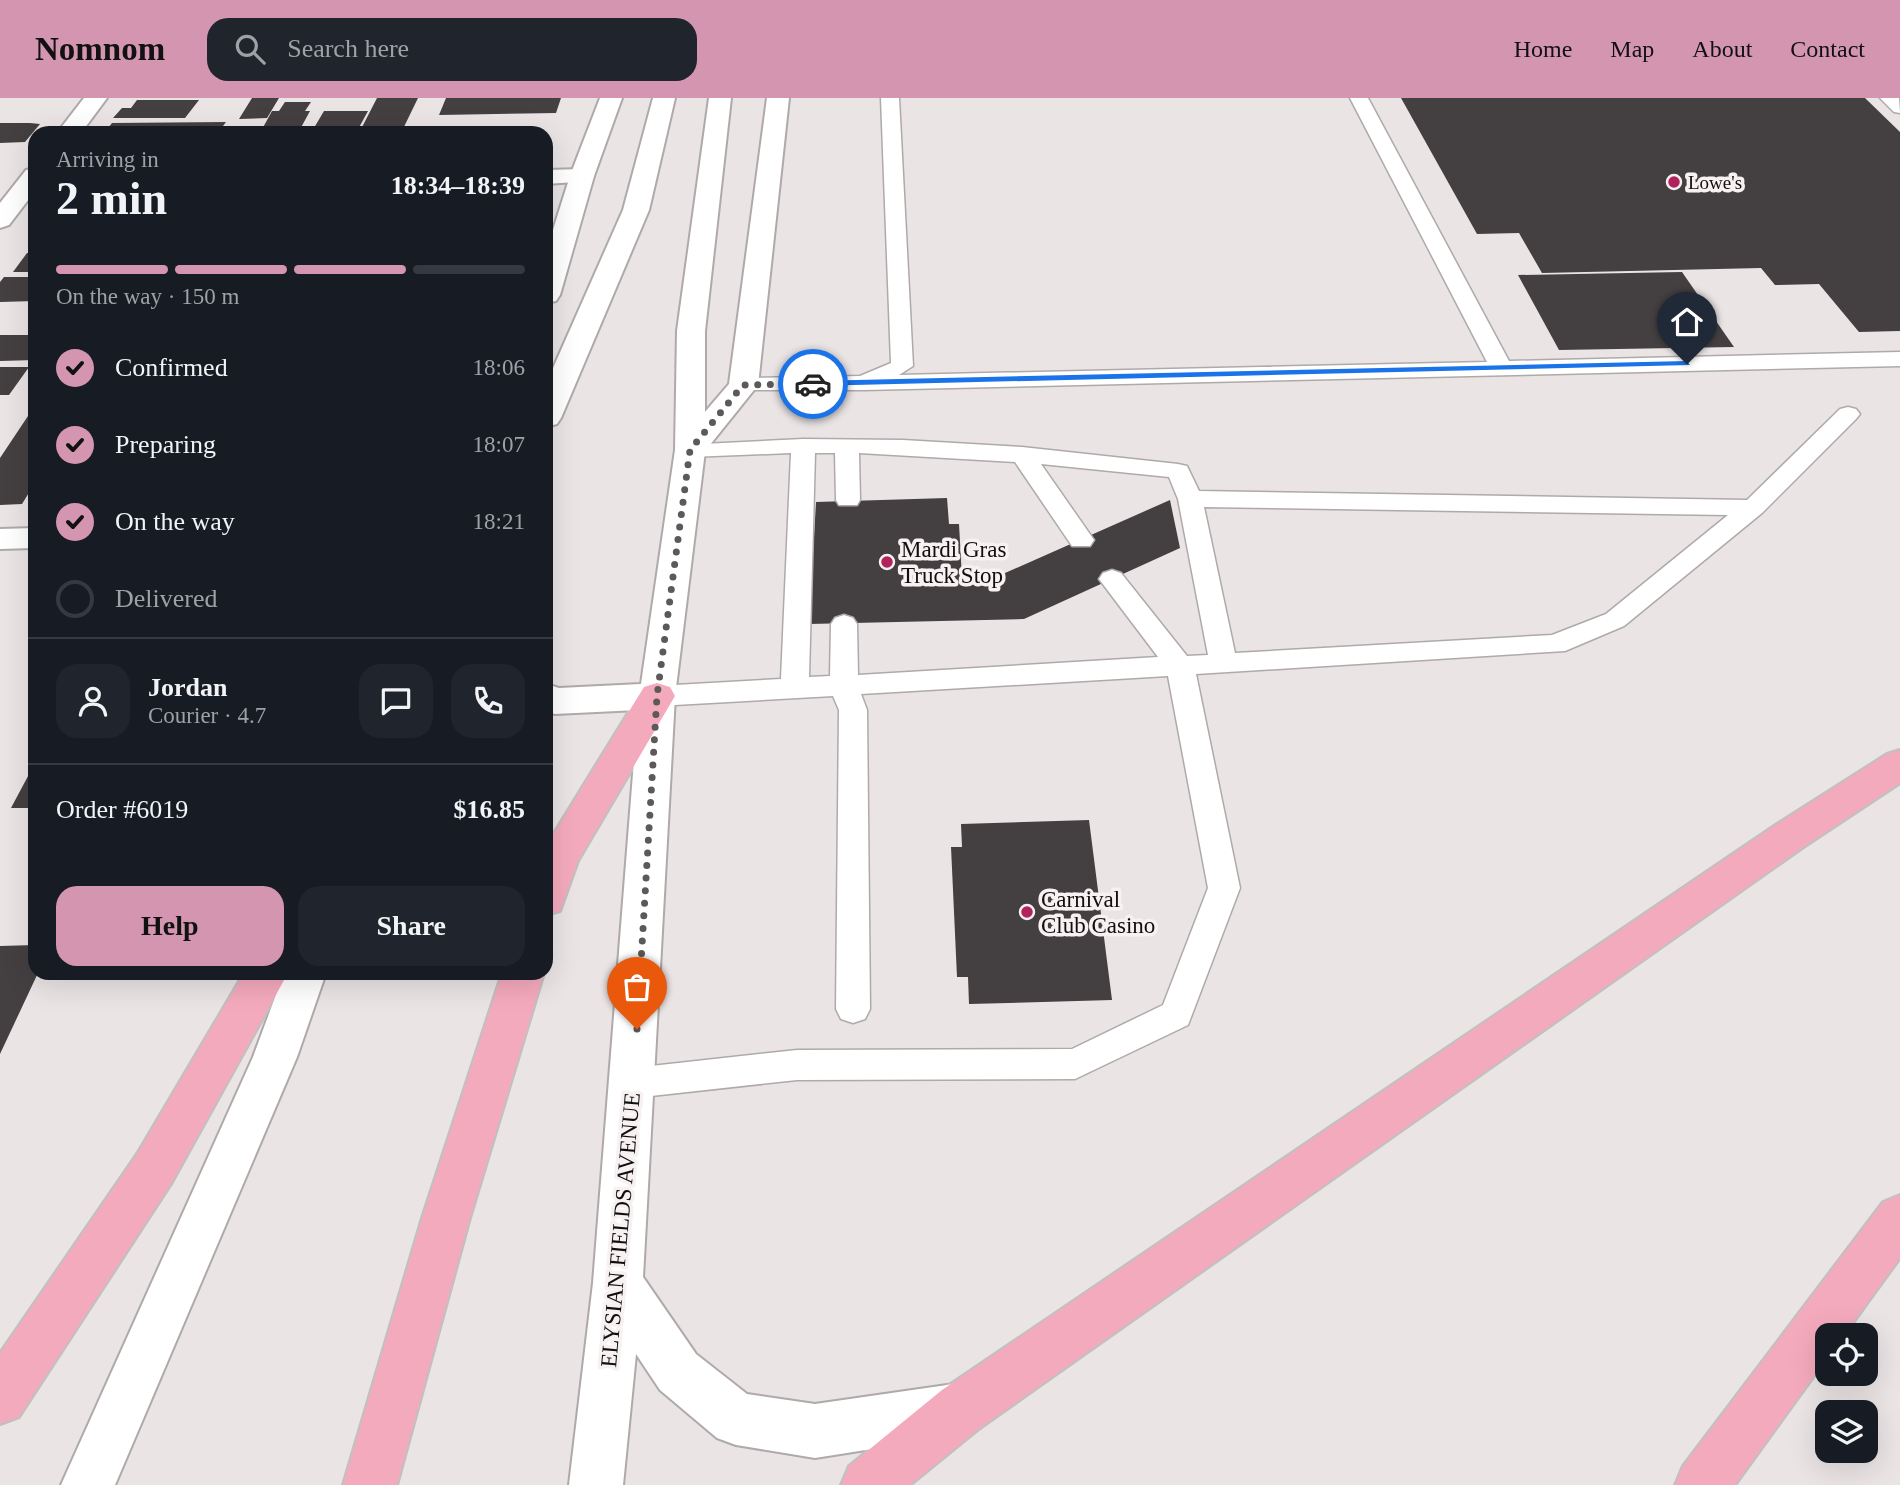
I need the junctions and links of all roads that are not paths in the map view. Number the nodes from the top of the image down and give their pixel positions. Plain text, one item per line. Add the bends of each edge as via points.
1 (96, 98) edge
2 (611, 98) edge
3 (664, 98) edge
4 (720, 98) edge
5 (778, 98) edge
6 (890, 98) edge
7 (1359, 98) edge
8 (1889, 98) edge
9 (1900, 108) edge
10 (74, 126) edge
11 (582, 176) junction
12 (553, 177) edge
13 (28, 182) edge
14 (0, 185) edge
15 (28, 188) edge
16 (0, 220) edge
17 (553, 272) edge
18 (1900, 359) edge
19 (1501, 368) junction
20 (864, 383) junction
21 (743, 385) junction
22 (553, 402) edge
23 (1848, 414) dead end
24 (803, 446) junction
25 (847, 446) junction
26 (690, 450) junction
27 (1022, 454) junction
28 (1190, 499) junction
29 (848, 500) dead end
30 (1753, 508) junction
31 (28, 538) edge
32 (0, 539) edge
33 (1081, 540) dead end
34 (1112, 579) dead end
35 (844, 624) dead end
36 (1223, 662) junction
37 (1180, 666) junction
38 (845, 687) junction
39 (795, 688) junction
40 (657, 696) junction
41 (553, 700) edge
42 (1900, 764) edge
43 (553, 878) edge
44 (263, 980) edge
45 (302, 980) edge
46 (521, 980) edge
47 (853, 1009) dead end
48 (633, 1083) junction
49 (1900, 1218) edge
50 (618, 1283) junction
51 (0, 1398) edge
52 (961, 1409) junction
53 (88, 1485) edge
54 (370, 1485) edge
55 (596, 1485) edge
56 (868, 1485) edge
57 (1702, 1485) edge

1 - 10 main road
2 - 11 main road
3 - 22 main road via 636,210
4 - 26 main road, ELYSIAN FIELDS AVENUE via 691,331
5 - 21 main road
6 - 20 lane via 902,366
7 - 19 lane
8 - 9 lane
11 - 12 main road
11 - 17 main road
13 - 14 main road
15 - 16 main road
18 - 19 lane
19 - 20 lane
20 - 21 lane
21 - 26 main road
23 - 30 lane
24 - 25 lane
24 - 26 lane
24 - 39 lane
25 - 27 lane
25 - 29 lane
26 - 40 main road, ELYSIAN FIELDS AVENUE
27 - 28 lane via 1178,471
27 - 33 lane
28 - 30 lane
28 - 36 lane
30 - 36 lane via 1615,621 1555,644
31 - 32 main road
34 - 37 lane
35 - 38 lane
36 - 37 lane
37 - 38 lane
37 - 48 lane via 1224,888 1176,1016 1076,1064 797,1065
38 - 39 lane
38 - 47 lane via 853,710
39 - 40 lane
40 - 41 main road
40 - 43 highway via 559,859
40 - 48 main road, ELYSIAN FIELDS AVENUE
42 - 52 highway
44 - 51 highway via 154,1169
45 - 53 main road via 275,1057
46 - 54 highway via 446,1218
48 - 50 main road, ELYSIAN FIELDS AVENUE
49 - 57 highway
50 - 52 main road via 678,1372 736,1419 815,1431
50 - 55 main road, ELYSIAN FIELDS AVENUE
52 - 56 highway

